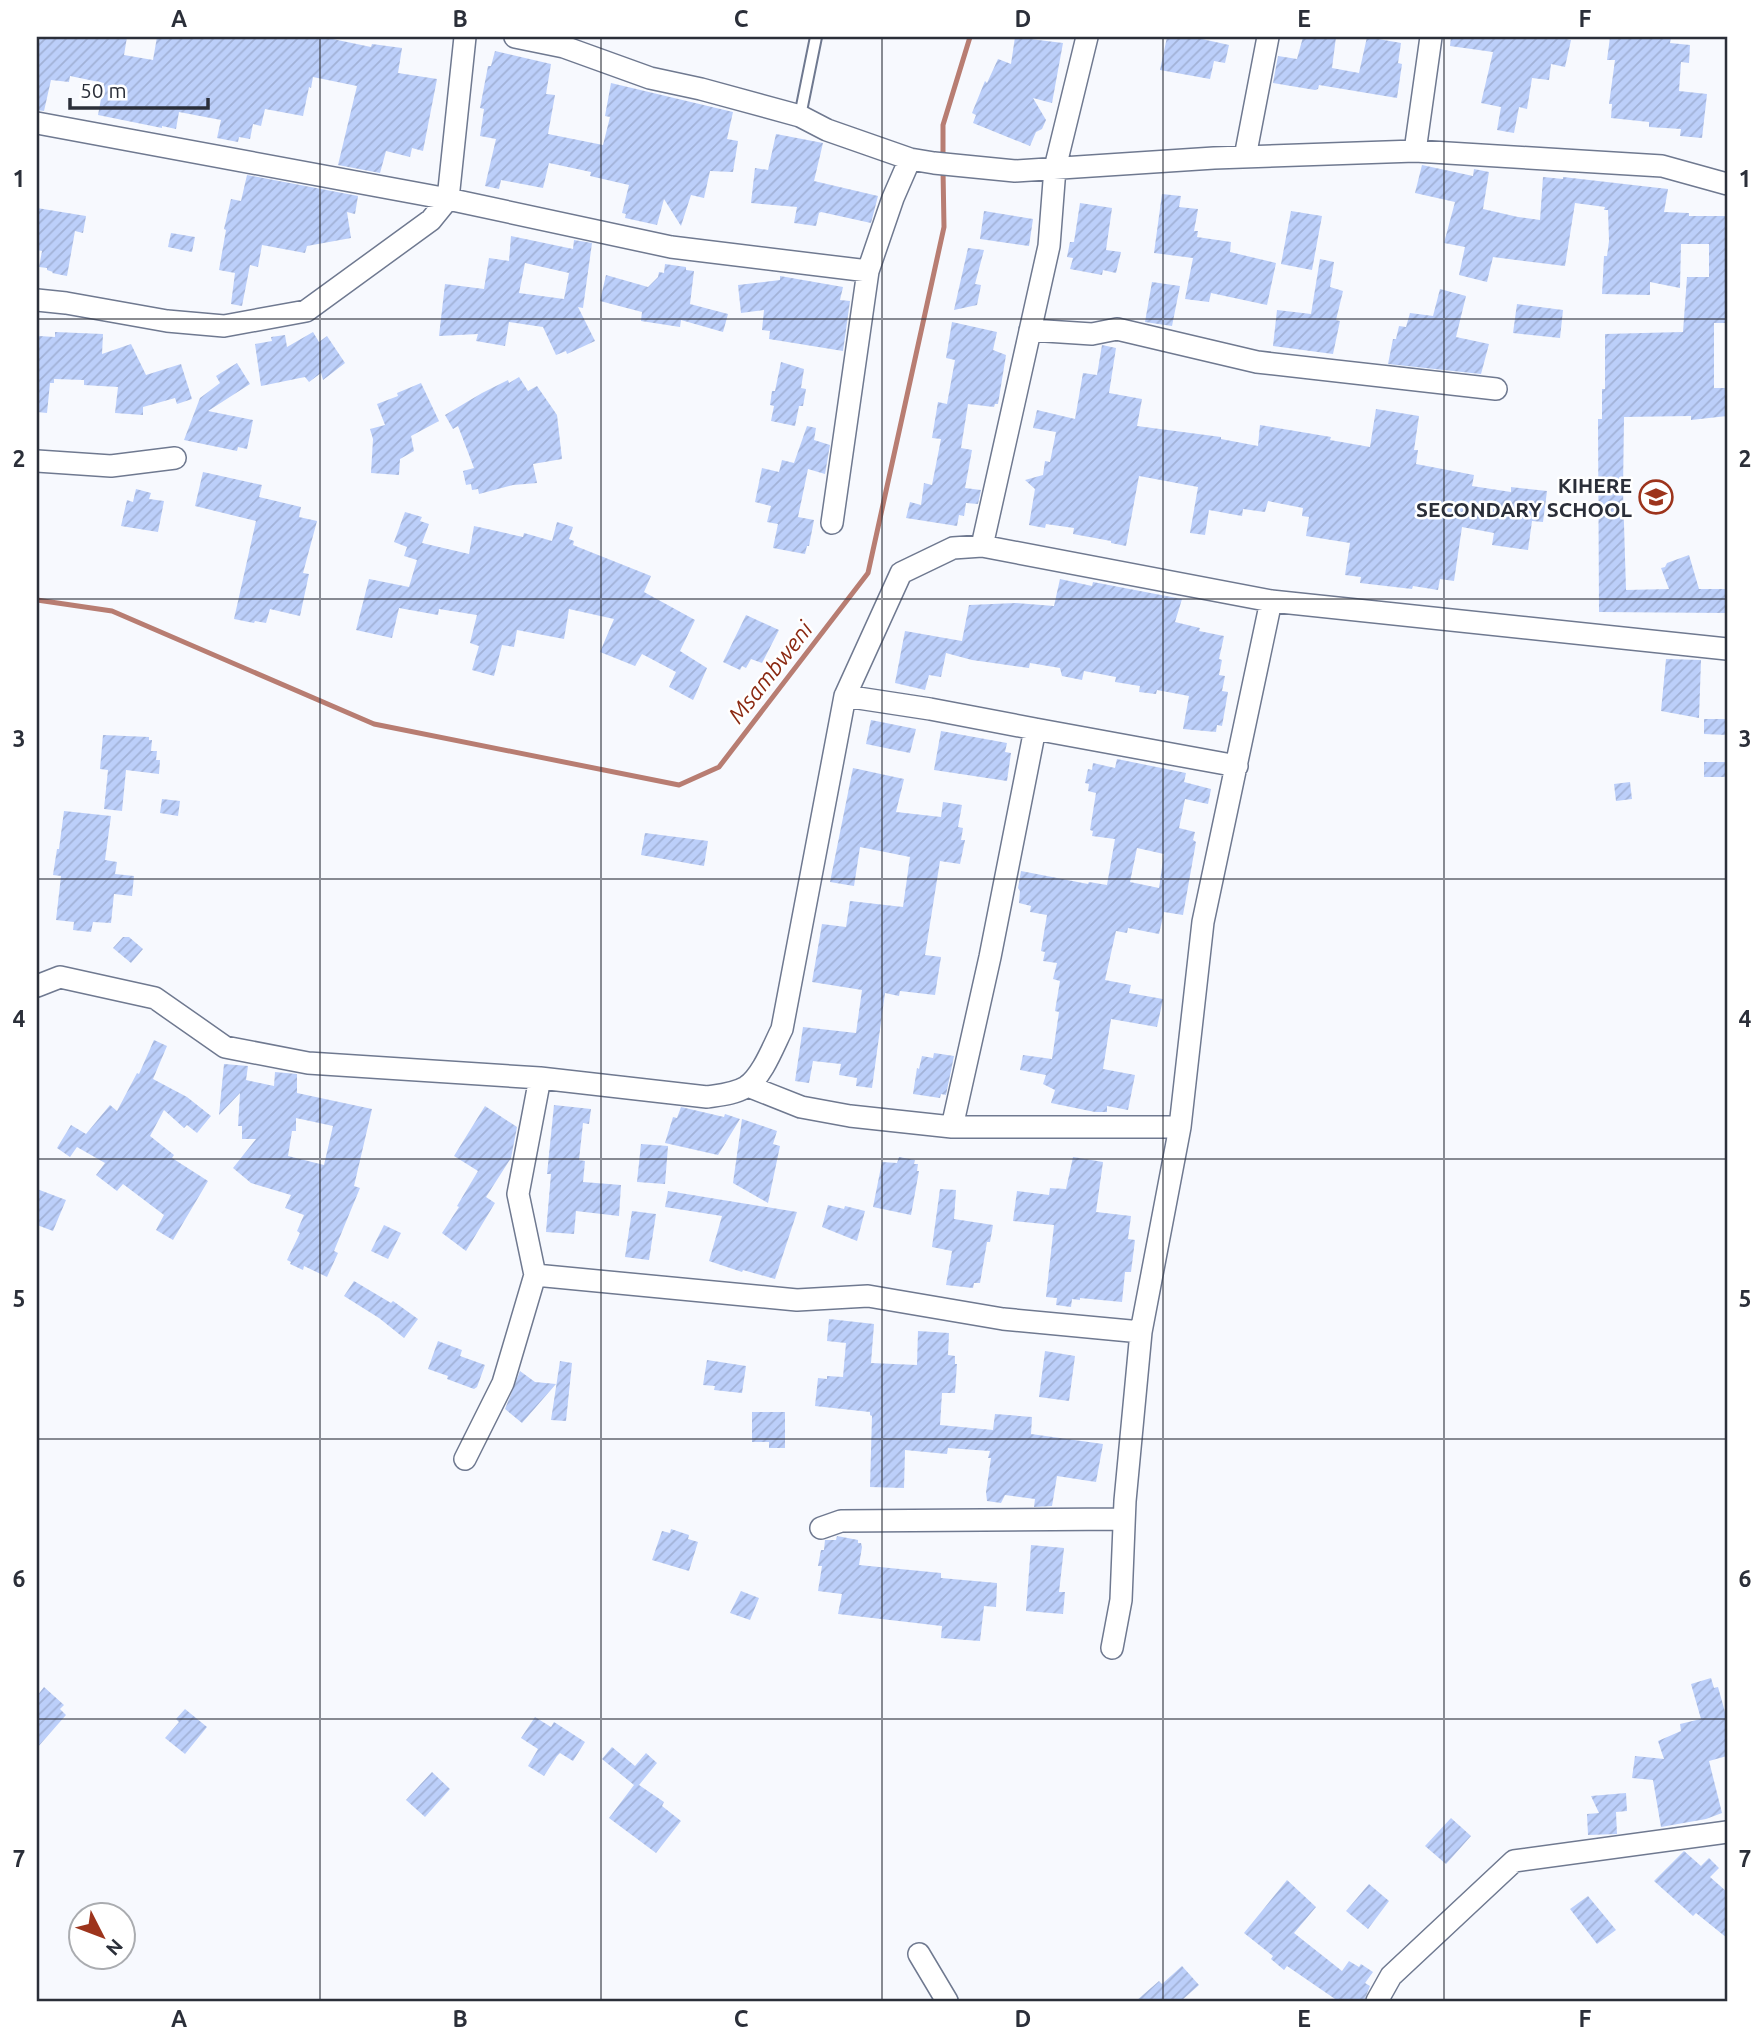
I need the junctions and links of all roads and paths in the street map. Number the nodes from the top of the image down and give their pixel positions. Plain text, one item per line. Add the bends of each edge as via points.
1 (465, 37) edge
2 (515, 37) edge
3 (816, 37) edge
4 (1087, 37) edge
5 (1268, 37) edge
6 (1431, 37) edge
7 (800, 116) junction
8 (37, 123) edge
9 (1415, 152) junction
10 (1245, 157) junction
11 (910, 159) junction
12 (1055, 168) junction
13 (1727, 184) edge
14 (448, 199) junction
15 (868, 271) junction
16 (37, 300) edge
17 (1030, 330) junction
18 (1496, 389) dead end
19 (175, 458) dead end
20 (37, 461) edge
21 (832, 523) dead end
22 (982, 546) junction
23 (1271, 601) junction
24 (1727, 649) edge
25 (845, 696) junction
26 (1035, 729) junction
27 (1237, 766) junction
28 (37, 986) edge
29 (540, 1078) junction
30 (748, 1086) junction
31 (952, 1127) junction
32 (1180, 1127) junction
33 (535, 1275) junction
34 (1141, 1332) junction
35 (465, 1459) dead end
36 (1124, 1519) junction
37 (821, 1528) dead end
38 (1112, 1648) dead end
39 (1727, 1832) edge
40 (919, 1954) dead end
41 (947, 2001) edge
42 (1377, 2001) edge

1 - 14 street
2 - 7 street
3 - 7 lane
4 - 12 street
5 - 10 street
6 - 9 street
7 - 11 street
8 - 14 street
9 - 10 street
9 - 13 street via 1662,166
10 - 12 street
11 - 12 street via 1015,171
11 - 15 street
12 - 17 street via 1049,246
14 - 15 street via 671,247
14 - 16 street via 431,220 306,311 224,326
15 - 21 street
17 - 18 street via 1092,334 1117,329 1256,362
17 - 22 street
19 - 20 street via 111,466
22 - 23 street
22 - 25 street via 953,548 901,573
23 - 24 street
23 - 27 street
25 - 26 street
25 - 30 street via 782,1029
26 - 27 street
26 - 31 street
27 - 32 street via 1203,922
28 - 29 street via 60,977 155,998 225,1047 296,1060
29 - 30 street via 707,1097
29 - 33 street via 518,1194
30 - 31 street via 801,1107
31 - 32 street
32 - 34 street
33 - 34 street via 797,1300 868,1296 1003,1319
33 - 35 street via 503,1383
34 - 36 street
36 - 37 street via 841,1521
36 - 38 street via 1121,1600
39 - 42 street via 1514,1861 1391,1976
40 - 41 street

